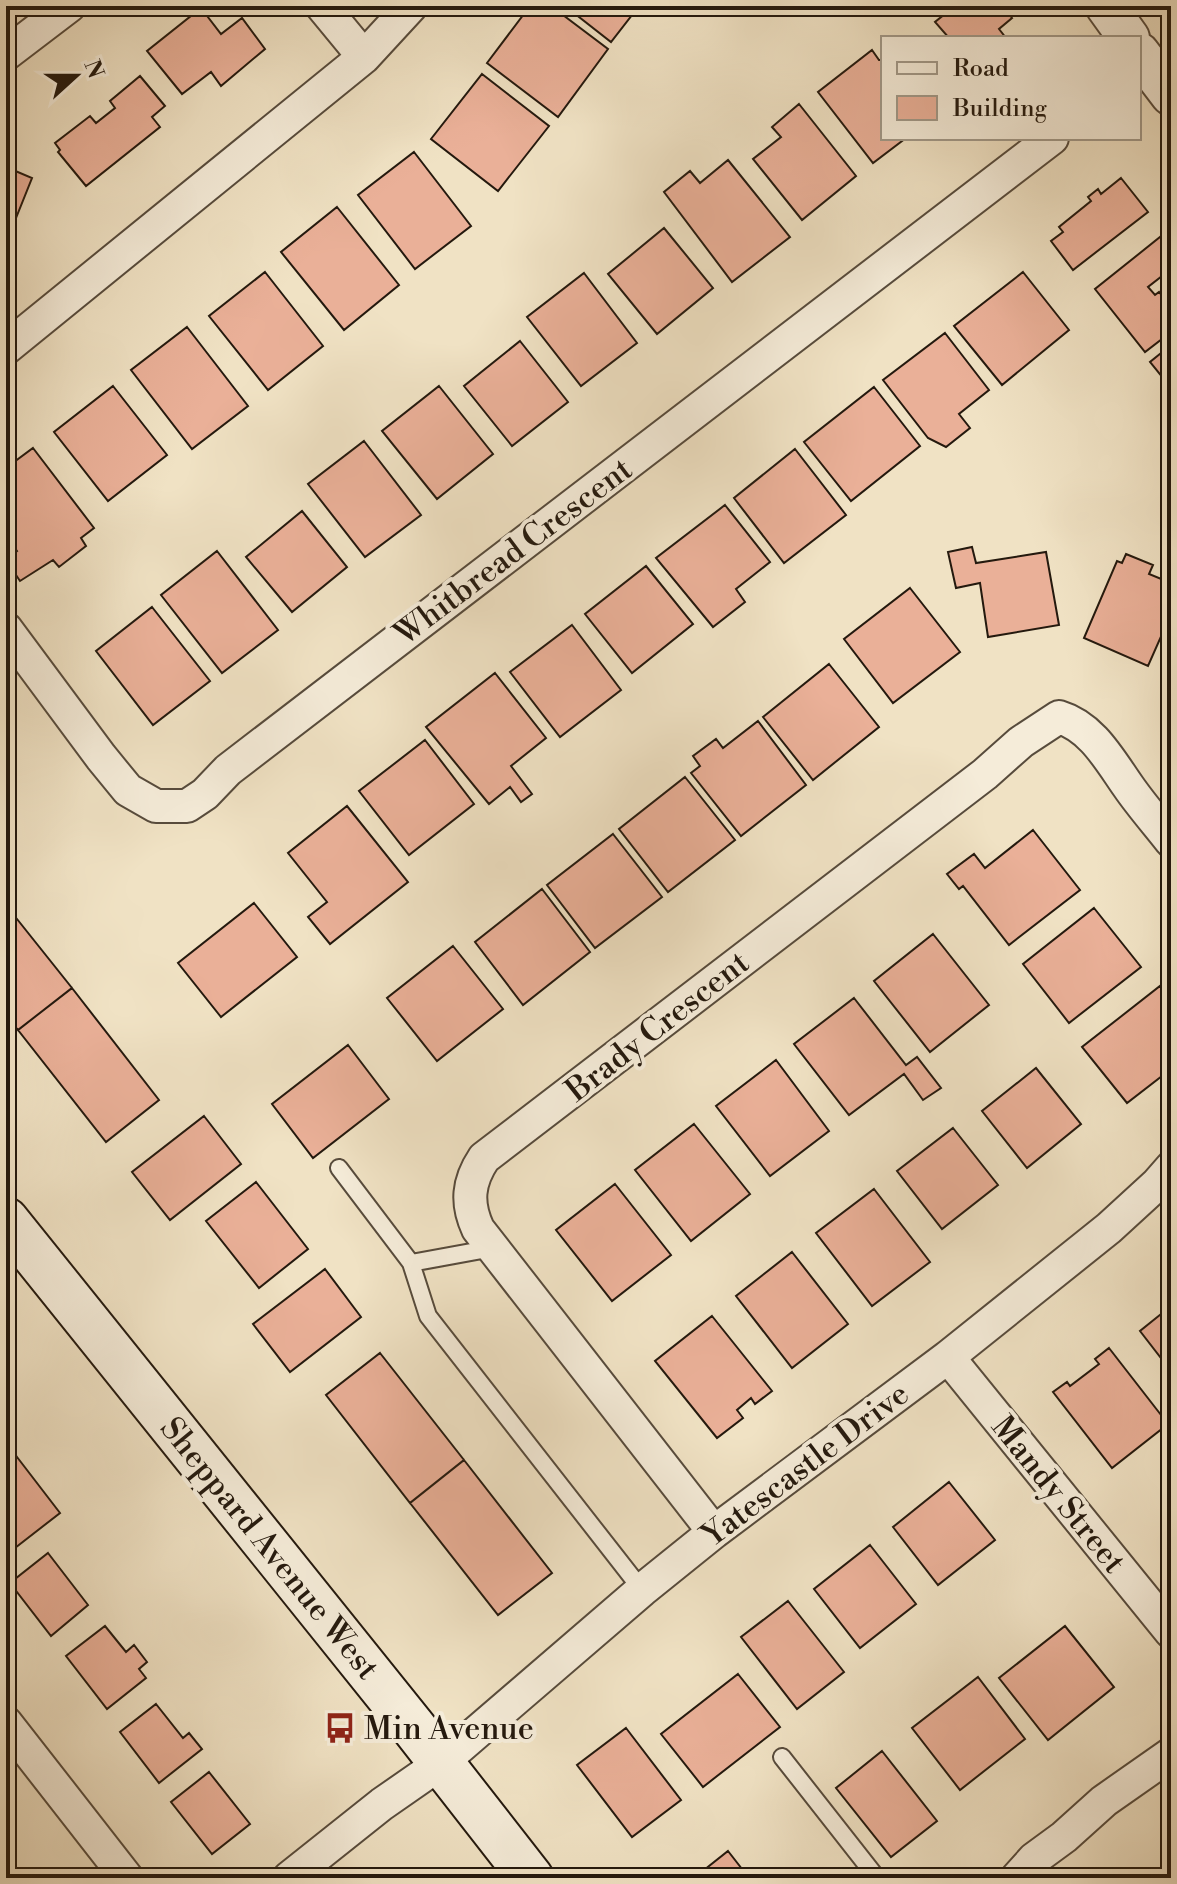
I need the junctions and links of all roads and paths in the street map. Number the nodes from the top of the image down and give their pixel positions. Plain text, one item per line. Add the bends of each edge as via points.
1 (69, 6) edge
2 (322, 6) edge
3 (411, 6) edge
4 (1106, 6) edge
5 (1126, 36) edge
6 (6, 54) edge
7 (364, 57) junction
8 (1049, 140) edge
9 (6, 348) edge
10 (6, 629) edge
11 (1171, 841) edge
12 (339, 1168) dead end
13 (1171, 1168) edge
14 (6, 1220) edge
15 (493, 1248) junction
16 (411, 1263) junction
17 (948, 1357) junction
18 (714, 1532) junction
19 (642, 1590) junction
20 (1171, 1632) edge
21 (6, 1723) edge
22 (1171, 1754) edge
23 (782, 1757) dead end
24 (441, 1763) junction
25 (127, 1878) edge
26 (289, 1878) edge
27 (531, 1878) edge
28 (877, 1878) edge
29 (1017, 1878) edge

1 - 6 street
2 - 7 street
3 - 7 street
4 - 5 street
7 - 9 street
8 - 10 street, Whitbread Crescent via 240,760 187,806 156,806 128,790
11 - 15 street, Brady Crescent via 1111,758 1075,722 1059,717 1044,725 484,1158 470,1188 470,1211
12 - 16 lane
13 - 17 street, Yatescastle Drive via 1109,1228
14 - 24 main road, Sheppard Avenue West
15 - 16 lane
15 - 18 street, Brady Crescent
16 - 19 lane via 428,1316
17 - 18 street, Yatescastle Drive
17 - 20 street, Mandy Street
18 - 19 street, Yatescastle Drive
19 - 24 street, Yatescastle Drive
21 - 25 street
22 - 29 street via 1104,1801
23 - 28 lane
24 - 26 street
24 - 27 main road, Sheppard Avenue West

